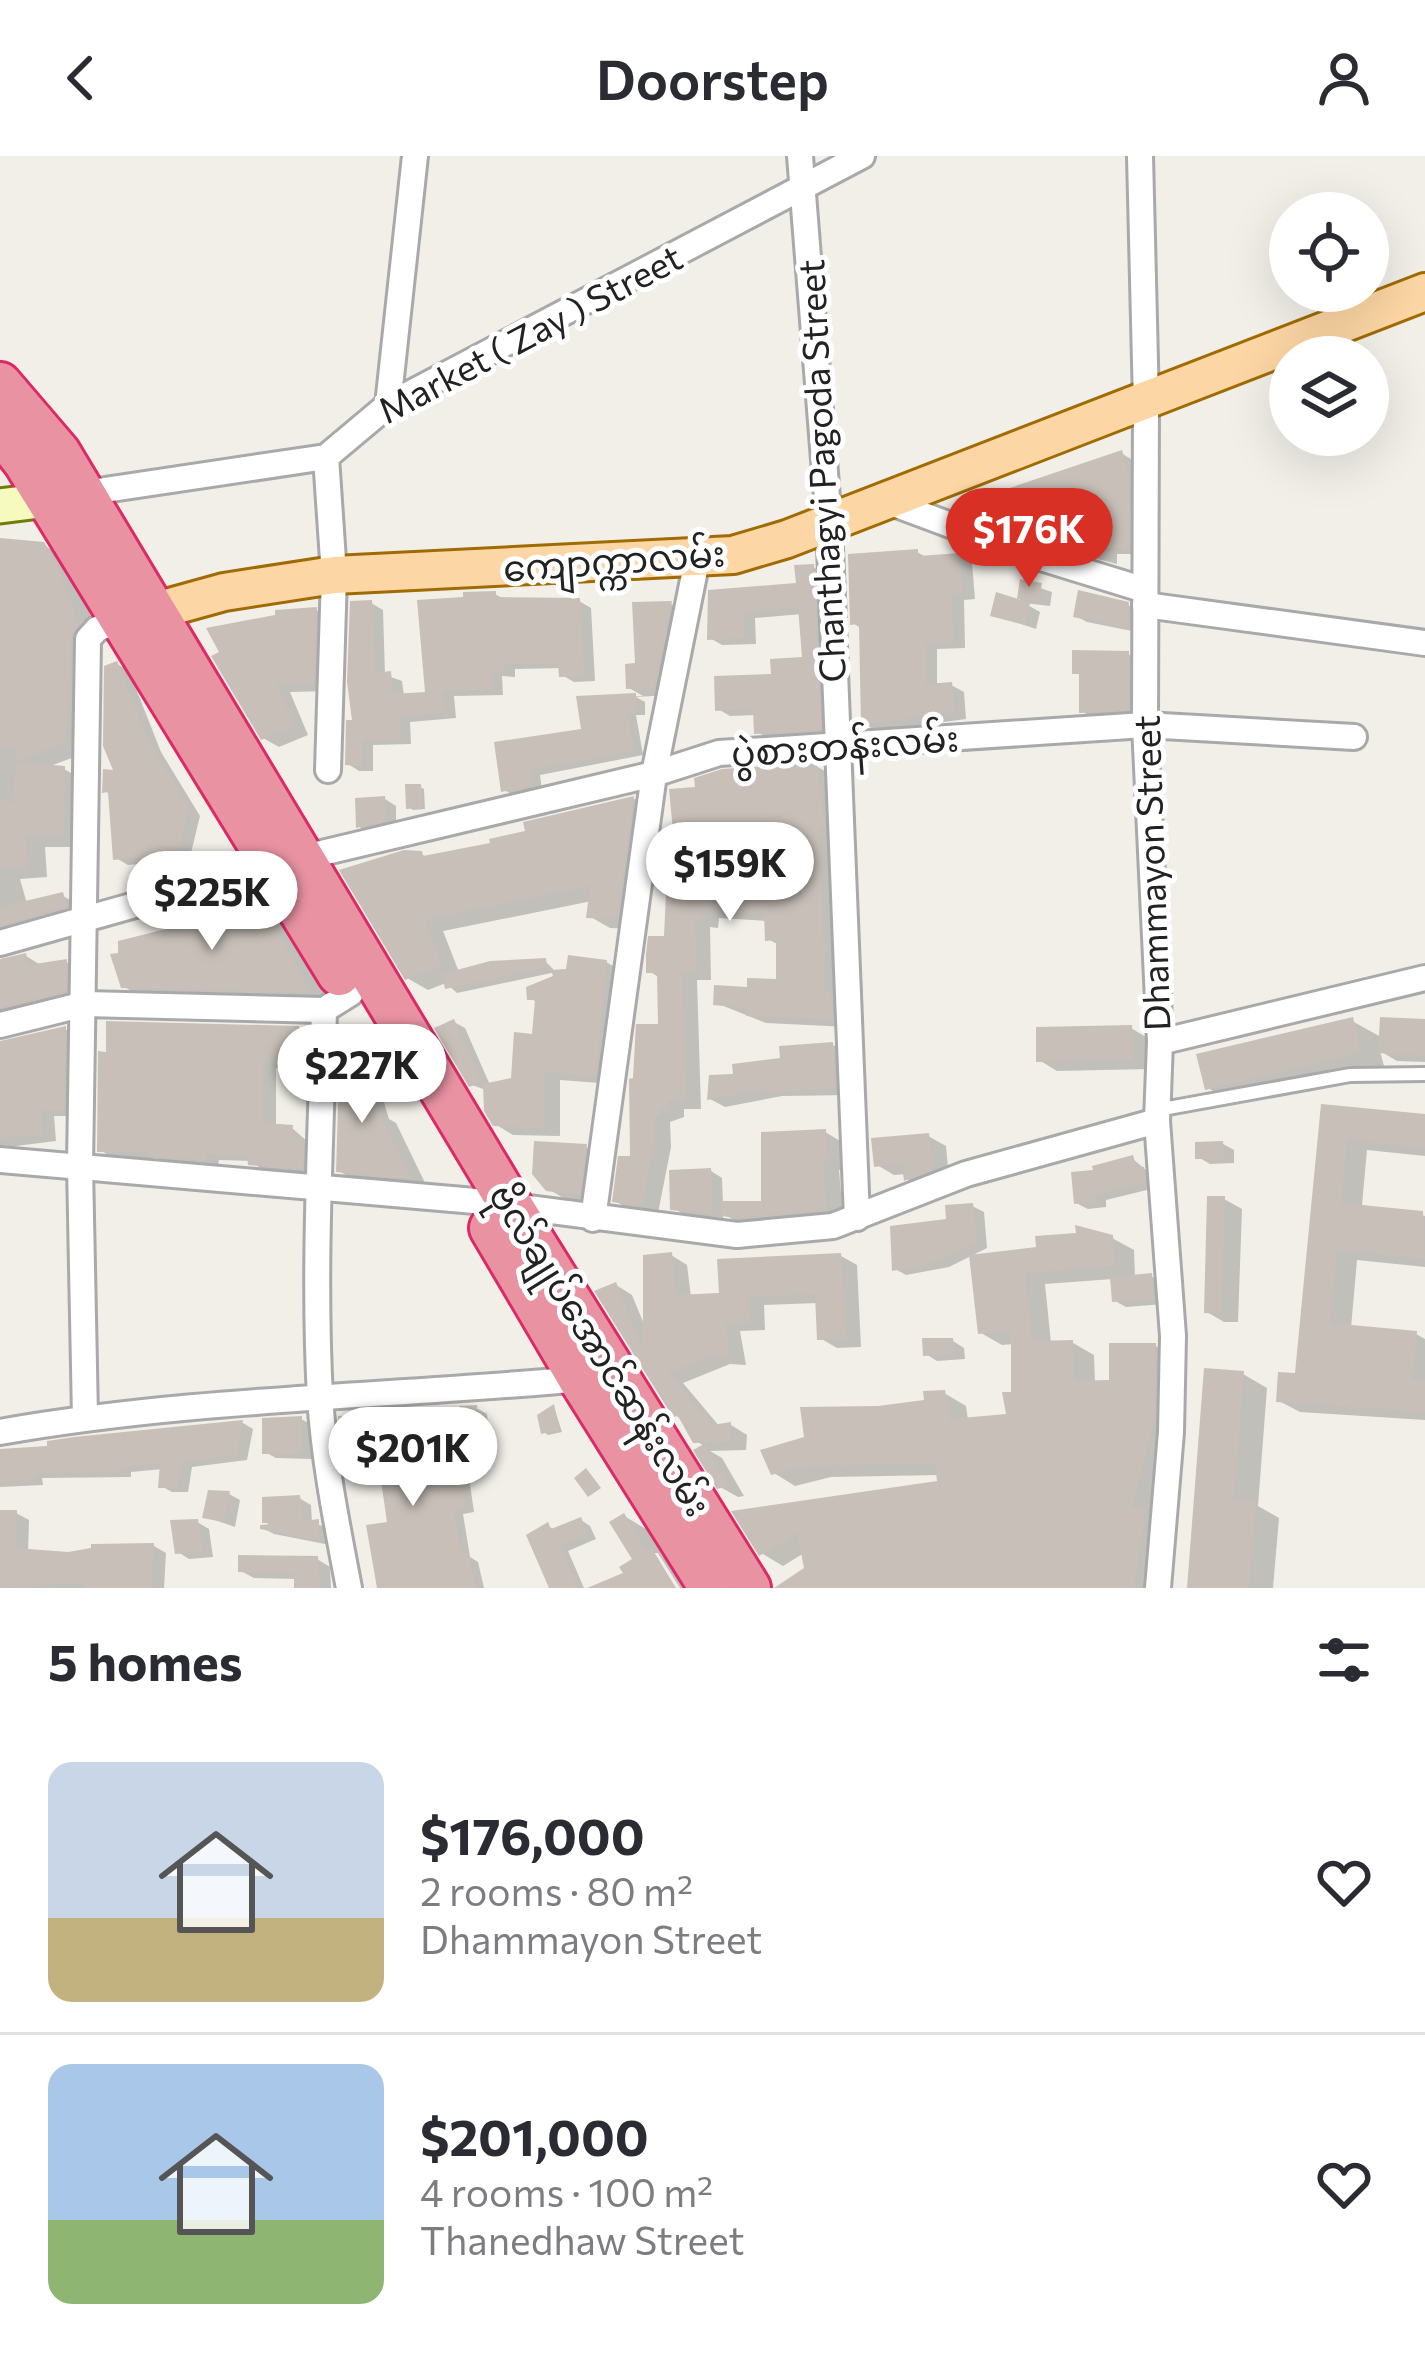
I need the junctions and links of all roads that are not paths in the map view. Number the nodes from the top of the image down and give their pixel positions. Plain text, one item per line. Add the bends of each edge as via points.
1 (415, 156) edge
2 (800, 156) edge
3 (862, 156) edge
4 (1140, 156) edge
5 (803, 188) junction
6 (1425, 292) edge
7 (0, 384) edge
8 (1146, 403) junction
9 (388, 405) junction
10 (0, 430) edge
11 (326, 457) junction
12 (65, 496) junction
13 (886, 501) junction
14 (0, 506) edge
15 (829, 523) junction
16 (697, 560) junction
17 (334, 575) junction
18 (1145, 598) junction
19 (138, 615) junction
20 (1425, 643) edge
21 (1144, 725) junction
22 (1354, 737) dead end
23 (838, 746) junction
24 (328, 770) dead end
25 (654, 774) junction
26 (289, 862) junction
27 (86, 916) junction
28 (0, 943) edge
29 (1425, 978) edge
30 (351, 996) junction
31 (86, 1004) junction
32 (0, 1025) edge
33 (1160, 1042) junction
34 (1425, 1074) edge
35 (1157, 1116) junction
36 (0, 1160) edge
37 (80, 1166) junction
38 (319, 1187) junction
39 (493, 1204) junction
40 (857, 1218) junction
41 (593, 1219) junction
42 (580, 1378) junction
43 (320, 1397) junction
44 (85, 1417) junction
45 (0, 1432) edge
46 (349, 1588) edge
47 (711, 1588) edge
48 (748, 1588) edge
49 (1158, 1588) edge

1 - 9 street
2 - 5 street, Chanthagyi Pagoda Street
3 - 5 street, Market ( Zay ) Street
4 - 8 street, Dhammayon Street
5 - 9 street, Market ( Zay ) Street
5 - 15 street, Chanthagyi Pagoda Street
6 - 8 main road, ကျောက္ကာလမ်း
7 - 12 highway via 59,453
8 - 13 main road, ကျောက္ကာလမ်း
8 - 18 street, Dhammayon Street
9 - 11 street, Market ( Zay ) Street
10 - 12 highway
11 - 12 street
11 - 17 street
12 - 14 street
12 - 19 highway, ဗိုလ်ချုပ်အောင်ဆန်းလမ်း
13 - 15 main road, ကျောက္ကာလမ်း
13 - 18 street
15 - 16 main road, ကျောက္ကာလမ်း
15 - 23 street, Chanthagyi Pagoda Street
16 - 17 main road, ကျောက္ကာလမ်း
16 - 25 street
17 - 19 main road, ကျောက္ကာလမ်း
17 - 24 street
18 - 20 street
18 - 21 street, Dhammayon Street
19 - 26 highway, ဗိုလ်ချုပ်အောင်ဆန်းလမ်း
19 - 27 street via 88,640
21 - 22 street, ပွဲစားတန်းလမ်း
21 - 23 street, ပွဲစားတန်းလမ်း
21 - 33 street, Dhammayon Street
23 - 25 street, ပွဲစားတန်းလမ်း via 719,753
23 - 40 street, Chanthagyi Pagoda Street
25 - 26 street, ပွဲစားတန်းလမ်း
25 - 41 street
26 - 27 street, ပွဲစားတန်းလမ်း
26 - 30 highway, ဗိုလ်ချုပ်အောင်ဆန်းလမ်း
27 - 28 street, ပွဲစားတန်းလမ်း
27 - 31 street
29 - 33 street
30 - 31 street
30 - 38 street
30 - 39 highway, ဗိုလ်ချုပ်အောင်ဆန်းလမ်း
31 - 32 street
31 - 37 street
33 - 35 street, Dhammayon Street
34 - 35 lane via 1350,1075
35 - 40 street via 966,1174
35 - 49 street, Dhammayon Street via 1173,1336
36 - 37 street
37 - 38 street
37 - 44 street
38 - 39 street
38 - 43 street
39 - 41 street
39 - 42 highway, ဗိုလ်ချုပ်အောင်ဆန်းလမ်း
39 - 48 highway, ဗိုလ်ချုပ်အောင်ဆန်းလမ်း
40 - 41 street via 737,1235
42 - 43 street
42 - 47 highway, ဗိုလ်ချုပ်အောင်ဆန်းလမ်း
43 - 44 street
43 - 46 street
44 - 45 street

